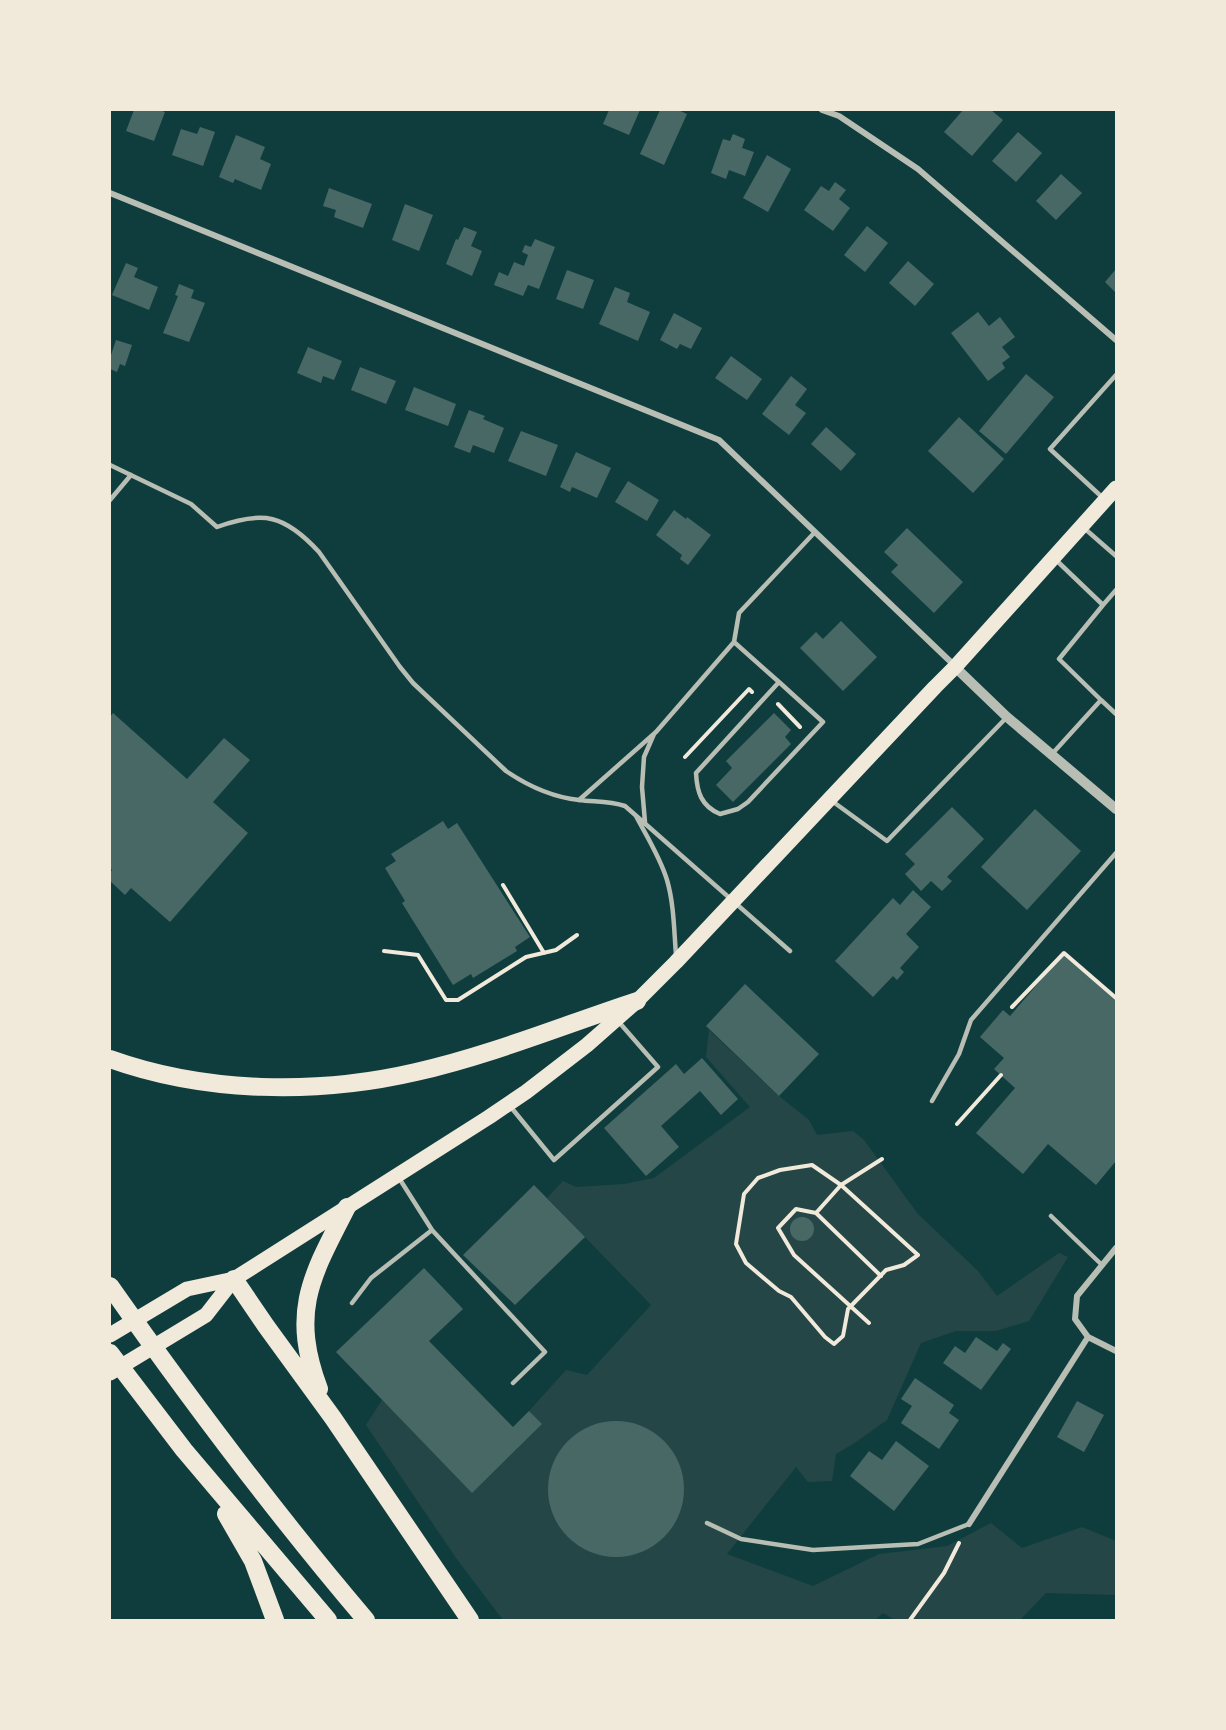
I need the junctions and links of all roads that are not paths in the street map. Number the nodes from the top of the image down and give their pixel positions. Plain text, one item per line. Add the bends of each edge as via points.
1 (822, 110) edge
2 (110, 193) edge
3 (1116, 340) edge
4 (1116, 375) edge
5 (110, 465) edge
6 (131, 475) junction
7 (1116, 488) edge
8 (110, 500) edge
9 (1105, 500) junction
10 (1082, 526) junction
11 (814, 532) junction
12 (1116, 556) edge
13 (1053, 558) junction
14 (1116, 590) edge
15 (1103, 604) junction
16 (734, 642) junction
17 (956, 667) junction
18 (779, 682) junction
19 (1101, 700) junction
20 (1116, 714) edge
21 (1007, 717) junction
22 (656, 732) junction
23 (1052, 754) junction
24 (829, 799) junction
25 (579, 800) junction
26 (1116, 809) edge
27 (635, 813) junction
28 (645, 823) junction
29 (1116, 854) edge
30 (733, 901) junction
31 (790, 951) dead end
32 (676, 962) junction
33 (637, 1001) junction
34 (617, 1019) junction
35 (110, 1059) edge
36 (932, 1101) dead end
37 (508, 1104) junction
38 (398, 1175) junction
39 (347, 1208) junction
40 (1051, 1216) dead end
41 (432, 1230) junction
42 (1116, 1248) edge
43 (1102, 1265) junction
44 (234, 1279) junction
45 (110, 1286) edge
46 (352, 1303) dead end
47 (110, 1335) edge
48 (1088, 1337) junction
49 (1116, 1352) edge
50 (110, 1353) edge
51 (110, 1373) edge
52 (513, 1383) dead end
53 (333, 1418) junction
54 (184, 1450) junction
55 (707, 1523) dead end
56 (969, 1524) joint
57 (275, 1620) edge
58 (328, 1620) edge
59 (366, 1620) edge
60 (470, 1620) edge

1 - 3 street via 839,116 918,169
2 - 11 street via 719,440
4 - 9 lane via 1050,449
5 - 6 lane
6 - 8 lane
6 - 25 lane via 191,504 217,527 251,517 271,518 304,536 413,683 523,783 552,795
7 - 9 main road
9 - 10 main road
10 - 12 lane
10 - 13 main road
11 - 16 lane via 739,613
11 - 17 street
13 - 15 lane
13 - 17 main road
14 - 15 lane
15 - 19 lane via 1059,658
16 - 18 lane
16 - 22 lane
17 - 21 street
17 - 24 main road
18 - 18 lane via 696,773 700,798 712,811 720,814 738,809 757,794 823,722
19 - 20 lane
19 - 23 lane
21 - 23 street
21 - 24 lane via 887,841
22 - 25 lane
22 - 28 lane via 644,757
23 - 26 street
24 - 30 main road
25 - 27 lane via 612,802
27 - 28 lane
27 - 32 lane via 667,880 674,916
28 - 30 lane
29 - 36 lane via 971,1020 959,1054
30 - 31 lane
30 - 32 main road
32 - 33 main road
33 - 34 main road
33 - 35 highway via 459,1061 371,1080 235,1085 163,1074
34 - 37 main road
34 - 37 lane via 658,1067 554,1160
37 - 38 main road
38 - 39 main road
38 - 41 lane
39 - 44 main road
39 - 53 highway via 315,1273 304,1327 311,1368
40 - 43 lane
41 - 46 lane via 371,1278
41 - 52 lane via 545,1352
42 - 43 street
43 - 48 street via 1077,1296 1075,1319
44 - 47 main road via 187,1289
44 - 51 main road via 206,1315
44 - 53 highway
45 - 59 highway via 260,1490
48 - 49 street
48 - 56 street
50 - 54 highway
53 - 60 highway
54 - 57 highway via 253,1561
54 - 58 highway
55 - 56 lane via 741,1539 813,1550 918,1544

